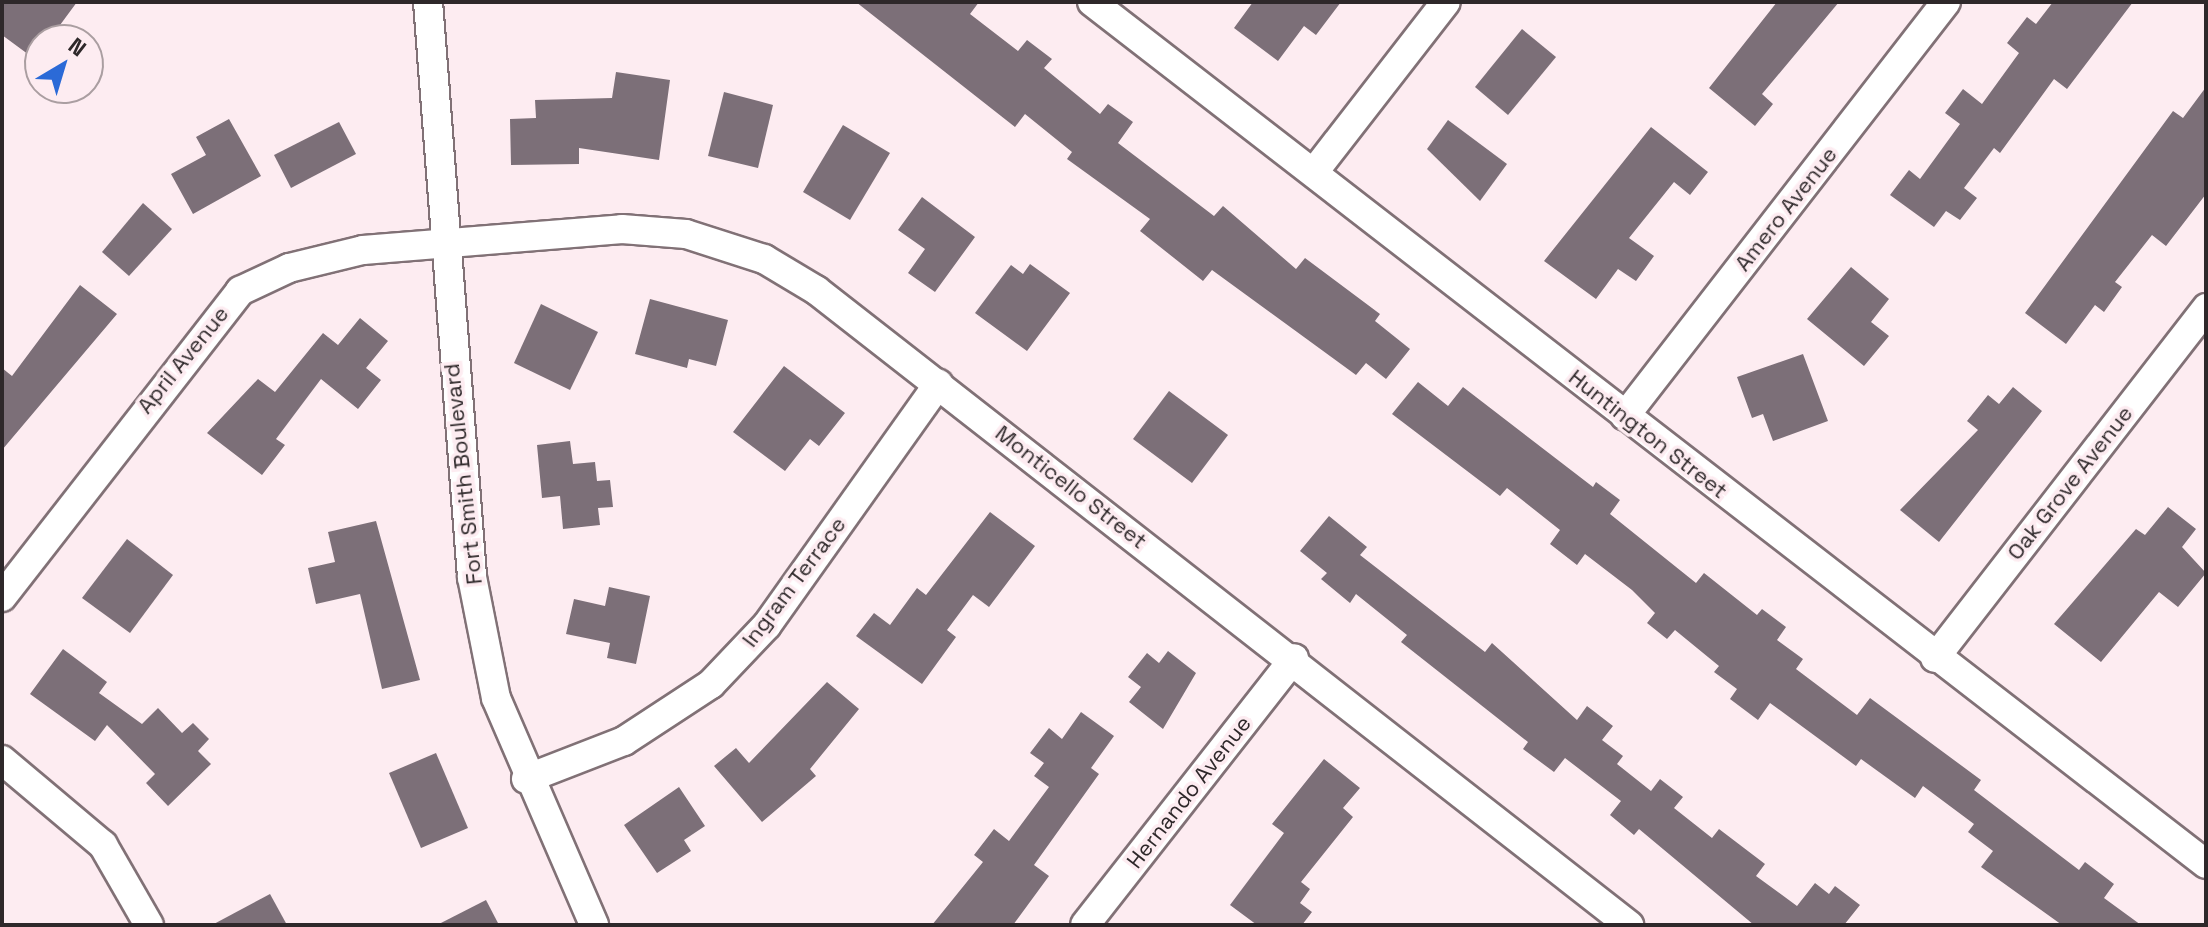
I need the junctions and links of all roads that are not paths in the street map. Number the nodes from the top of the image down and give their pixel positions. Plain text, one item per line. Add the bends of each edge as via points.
1 (428, 2) edge
2 (1092, 2) edge
3 (1446, 2) edge
4 (1946, 2) edge
5 (1314, 172) junction
6 (442, 246) junction
7 (2206, 308) edge
8 (938, 384) junction
9 (1625, 416) junction
10 (2, 597) edge
11 (1294, 658) junction
12 (1935, 658) junction
13 (2, 760) edge
14 (526, 779) junction
15 (2206, 864) edge
16 (149, 925) edge
17 (594, 925) edge
18 (1085, 925) edge
19 (1629, 925) edge

1 - 6 street, Fort Smith Boulevard
2 - 5 street, Huntington Street
3 - 5 street
4 - 9 street, Amero Avenue
5 - 9 street, Huntington Street
6 - 8 street, Monticello Street via 622,229 686,234 764,259
6 - 10 street, April Avenue via 363,250 289,268 240,291
6 - 14 street, Fort Smith Boulevard via 472,577 496,698
7 - 12 street, Oak Grove Avenue
8 - 11 street, Monticello Street
8 - 14 street, Ingram Terrace via 767,625 711,684 624,741
9 - 12 street, Huntington Street
11 - 18 street, Hernando Avenue
11 - 19 street, Monticello Street
12 - 15 street, Huntington Street
13 - 16 street via 103,845
14 - 17 street, Fort Smith Boulevard

